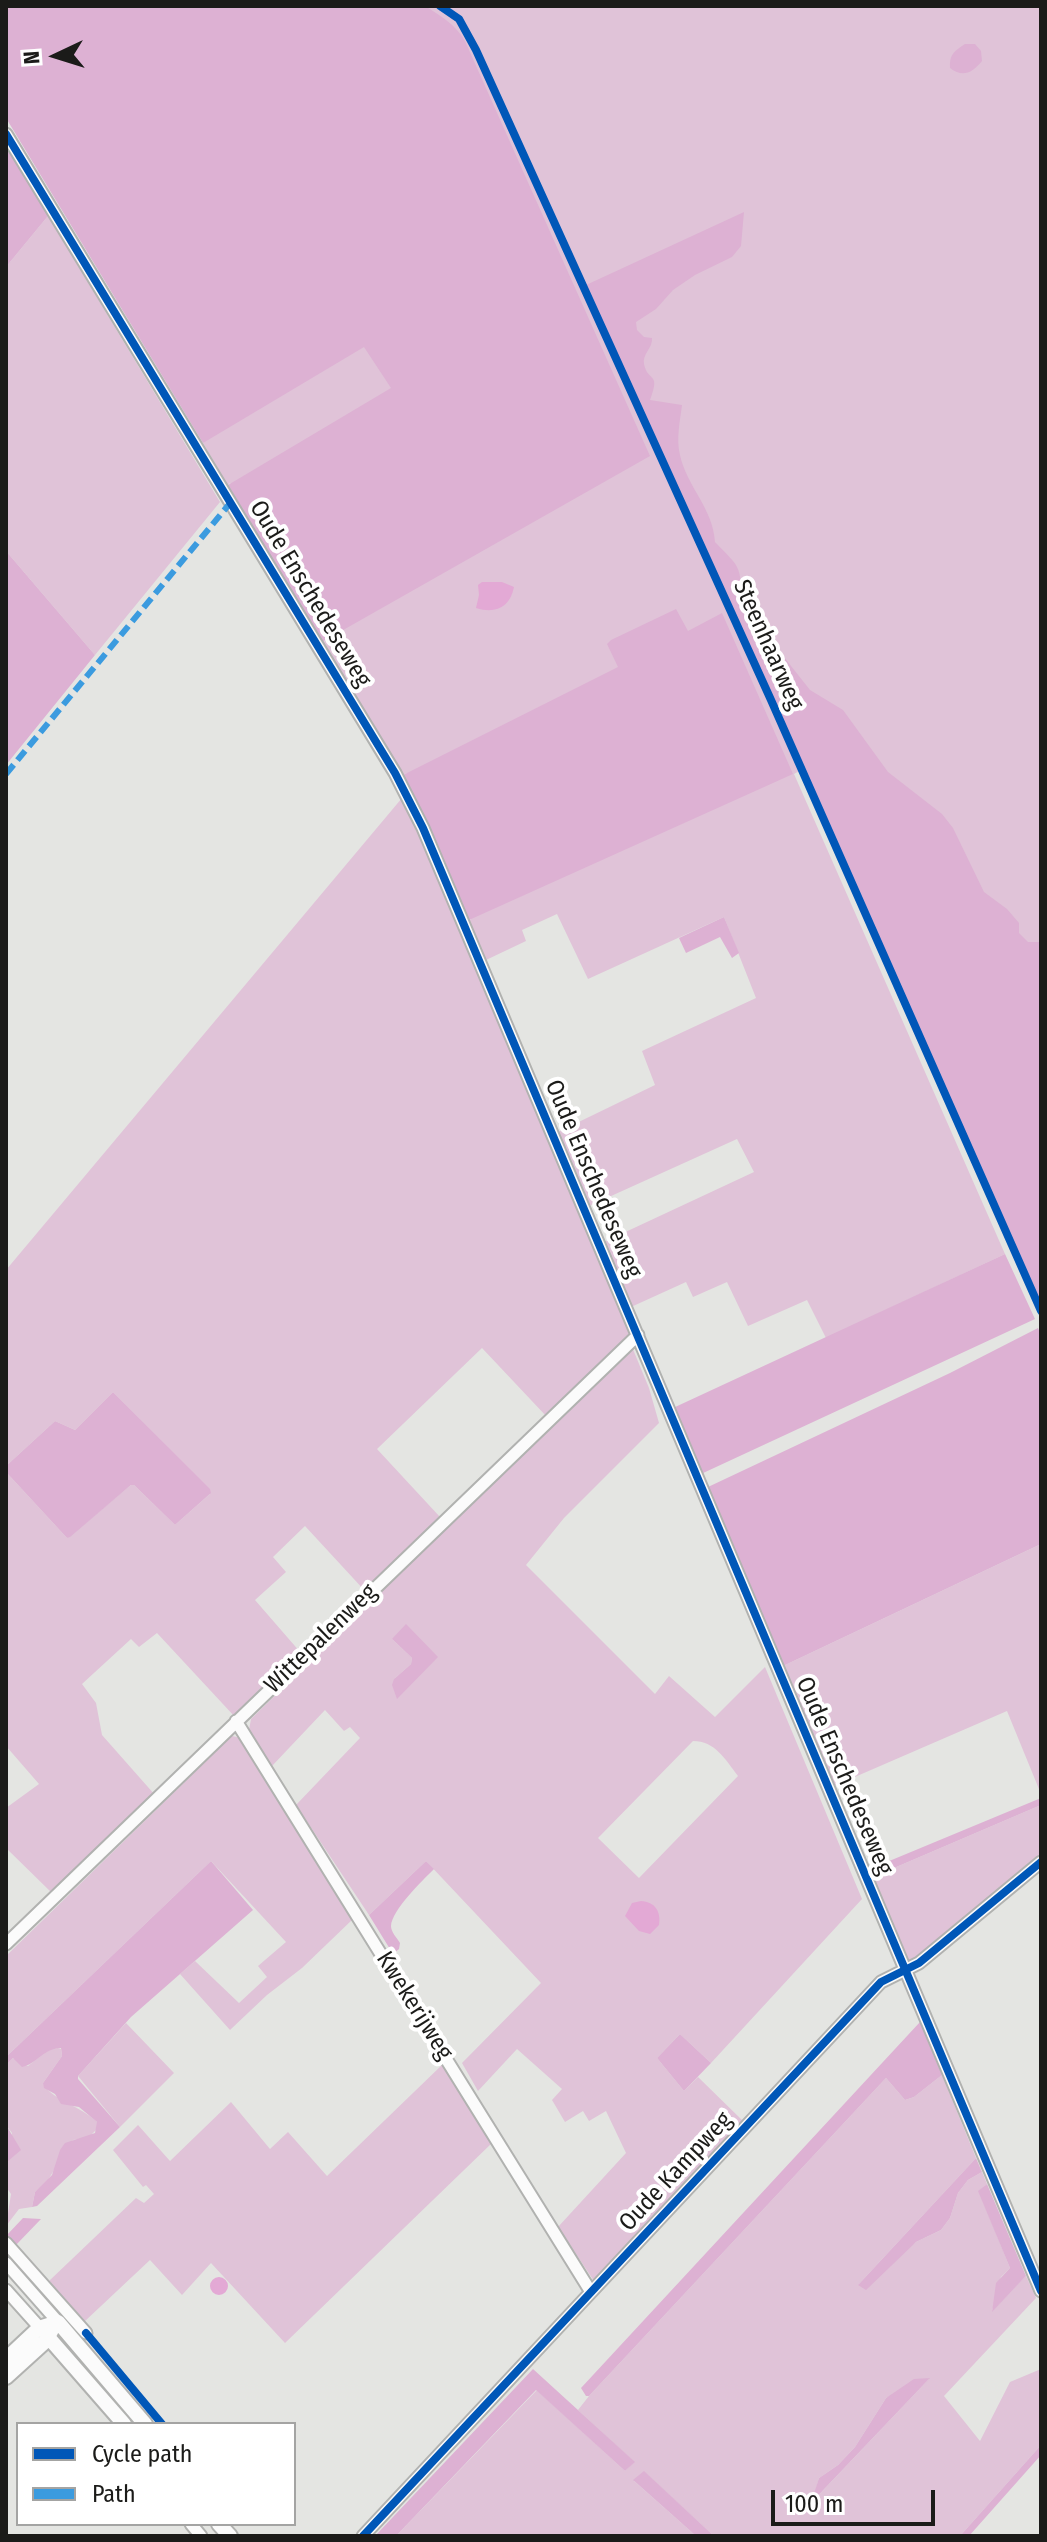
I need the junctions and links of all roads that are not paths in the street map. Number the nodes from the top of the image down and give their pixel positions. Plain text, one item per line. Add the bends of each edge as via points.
1 (6, 134) edge
2 (638, 1335) junction
3 (236, 1721) junction
4 (1041, 1862) edge
5 (6, 1944) edge
6 (904, 1970) junction
7 (6, 2243) edge
8 (6, 2263) edge
9 (6, 2290) edge
10 (1041, 2291) edge
11 (591, 2292) junction
12 (58, 2322) junction
13 (44, 2333) junction
14 (86, 2333) dead end
15 (7, 2370) edge
16 (122, 2422) edge
17 (143, 2422) edge
18 (363, 2536) edge

1 - 2 street, Oude Enschedeseweg via 395,773
2 - 3 street, Wittepalenweg
2 - 6 street, Oude Enschedeseweg
3 - 5 street, Wittepalenweg
3 - 11 street, Kwekerijweg
4 - 6 street, Oude Kampweg
6 - 10 street, Oude Enschedeseweg
6 - 11 street, Oude Kampweg via 881,1982
7 - 14 street
8 - 12 street
9 - 13 street
11 - 18 street, Oude Kampweg
12 - 13 main road
12 - 17 main road
13 - 15 main road
13 - 16 main road

